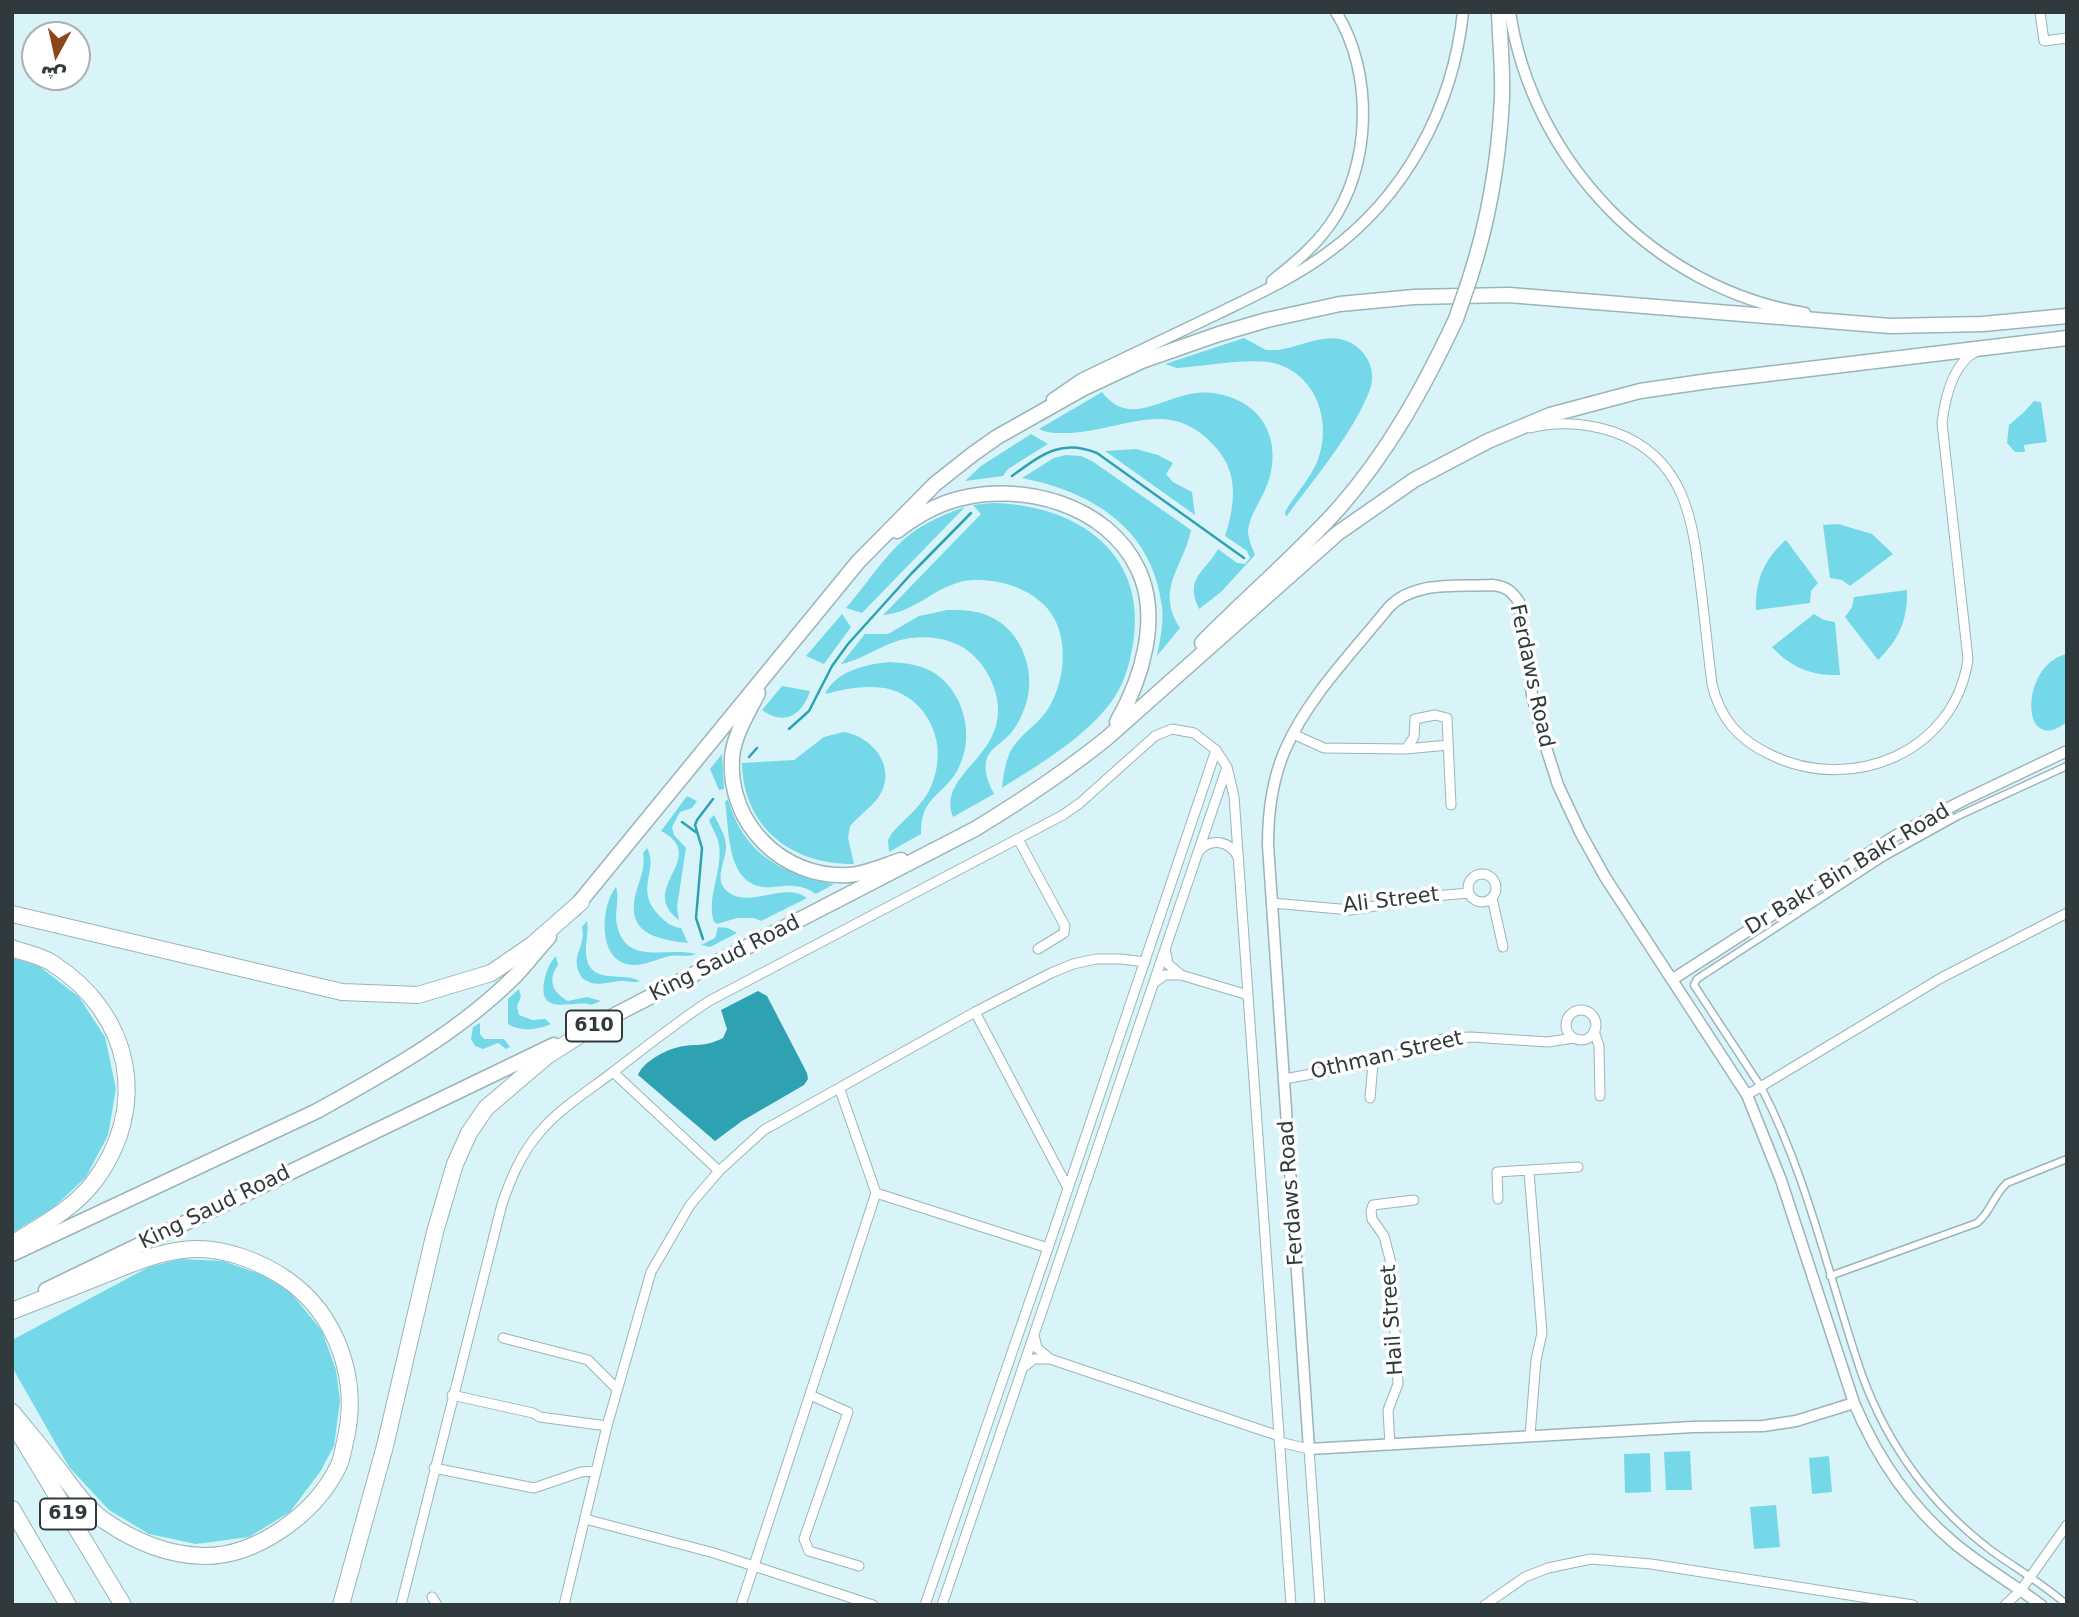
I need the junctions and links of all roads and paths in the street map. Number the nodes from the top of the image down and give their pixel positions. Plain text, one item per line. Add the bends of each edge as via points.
1 (1336, 12) edge
2 (1464, 12) edge
3 (1499, 12) edge
4 (1510, 12) edge
5 (2040, 12) edge
6 (2067, 38) edge
7 (1255, 295) junction
8 (2067, 316) edge
9 (1890, 326) junction
10 (2067, 338) edge
11 (1985, 347) junction
12 (997, 437) junction
13 (1488, 441) junction
14 (858, 562) junction
15 (767, 673) junction
16 (1148, 700) junction
17 (1293, 734) junction
18 (1107, 738) junction
19 (1448, 745) junction
20 (1411, 748) junction
21 (1216, 750) junction
22 (2067, 751) edge
23 (2067, 766) edge
24 (1227, 767) junction
25 (1451, 804) dead end
26 (1018, 839) junction
27 (936, 849) junction
28 (1198, 852) junction
29 (1238, 859) junction
30 (1469, 893) junction
31 (1492, 898) junction
32 (581, 902) junction
33 (1272, 903) junction
34 (2067, 913) edge
35 (12, 914) edge
36 (1503, 947) dead end
37 (12, 948) edge
38 (1166, 948) junction
39 (1038, 949) dead end
40 (1146, 962) junction
41 (1181, 975) junction
42 (1673, 979) junction
43 (1154, 983) junction
44 (1248, 995) junction
45 (975, 1012) junction
46 (591, 1028) junction
47 (1594, 1031) junction
48 (1574, 1038) junction
49 (1373, 1063) junction
50 (613, 1072) junction
51 (1105, 1079) junction
52 (1284, 1079) junction
53 (1120, 1085) junction
54 (1761, 1087) junction
55 (840, 1090) junction
56 (1747, 1095) junction
57 (1600, 1096) dead end
58 (1370, 1098) dead end
59 (2067, 1159) edge
60 (1578, 1167) dead end
61 (719, 1171) junction
62 (1529, 1172) junction
63 (1068, 1188) junction
64 (876, 1193) junction
65 (1498, 1199) dead end
66 (1414, 1200) dead end
67 (12, 1244) edge
68 (1048, 1248) junction
69 (12, 1254) edge
70 (1830, 1276) junction
71 (12, 1309) edge
72 (1034, 1334) junction
73 (503, 1338) dead end
74 (1049, 1359) junction
75 (1022, 1368) junction
76 (617, 1390) junction
77 (452, 1395) junction
78 (810, 1395) junction
79 (1854, 1403) junction
80 (12, 1412) edge
81 (12, 1423) edge
82 (607, 1426) junction
83 (1530, 1435) junction
84 (1279, 1438) junction
85 (1390, 1445) junction
86 (1309, 1449) junction
87 (435, 1468) junction
88 (596, 1471) junction
89 (12, 1509) edge
90 (585, 1520) junction
91 (2067, 1525) edge
92 (754, 1566) junction
93 (859, 1566) dead end
94 (2030, 1577) junction
95 (2021, 1590) junction
96 (68, 1605) edge
97 (123, 1605) edge
98 (341, 1605) edge
99 (401, 1605) edge
100 (564, 1605) edge
101 (741, 1605) edge
102 (873, 1605) edge
103 (925, 1605) edge
104 (942, 1605) edge
105 (1291, 1605) edge
106 (1320, 1605) edge
107 (1485, 1605) edge
108 (1913, 1605) edge
109 (2006, 1605) edge
110 (2041, 1605) edge
111 (2067, 1605) edge

1 - 7 street via 1353,48 1360,82 1363,119 1359,155 1348,192 1331,224 1304,255
2 - 7 street via 1445,97 1422,147 1391,192 1326,254
3 - 16 main road, bridge via 1502,96 1497,164 1485,231 1456,319 1432,371 1378,460 1324,523
4 - 9 street via 1521,60 1550,131 1595,194 1660,254 1743,296 1788,310
5 - 6 street via 2044,41
7 - 12 street via 1081,379
8 - 9 main road
9 - 12 main road via 1509,295 1340,304 1255,323 1142,361
10 - 11 main road
11 - 13 main road via 1640,391 1550,415
11 - 13 street via 1971,353 1955,375 1942,423 1968,659 1961,691 1942,722 1913,747 1852,770 1814,770 1773,757 1739,736 1724,717 1712,684 1693,526 1678,484 1657,458 1622,435 1581,425 1534,427
12 - 14 main road via 935,484
13 - 16 main road via 1414,480 1338,533
14 - 15 main road
14 - 18 main road via 933,508 985,494 1039,497 1094,520 1126,550 1139,570 1148,617 1139,675
15 - 27 main road via 735,740 732,757 736,793 760,841 804,869 835,875 853,875
15 - 32 main road, King Saud Road
16 - 18 main road, King Saud Road / 610
17 - 20 street via 1324,748
17 - 33 street, Ferdaws Road via 1279,767 1268,817
17 - 42 street, Ferdaws Road via 1397,598 1422,589 1492,585 1509,590 1519,602 1532,695 1558,785 1605,877
18 - 27 main road, King Saud Road / 610 via 1017,804
19 - 20 street
19 - 20 street via 1447,718 1435,715 1415,719
19 - 25 street
21 - 24 street
21 - 26 street via 1194,733 1163,732 1080,803
21 - 40 street
22 - 42 street, Dr Bakr Bin Bakr Road via 1895,836
23 - 54 street via 1958,816 1884,858 1694,982
24 - 28 street
24 - 29 street via 1234,796
26 - 39 street via 1065,926 1064,933
26 - 50 street via 709,1001
27 - 46 main road, King Saud Road / 610
28 - 29 street via 1208,843 1222,843 1233,848
28 - 38 street
29 - 44 street
30 - 31 street via 1479,902
30 - 31 street via 1471,880 1483,874 1496,885
30 - 33 street, Ali Street via 1351,910
31 - 36 street
32 - 35 highway via 491,973 418,995 342,992
32 - 69 main road, King Saud Road via 516,975 450,1030 401,1062 317,1111
33 - 52 street, Ferdaws Road
34 - 54 street via 1941,978
37 - 67 highway via 50,961 85,988 110,1021 125,1063 127,1105 115,1147 92,1184 65,1211
38 - 41 street via 1168,964
38 - 43 street
40 - 45 street via 1096,959 1073,964
40 - 51 street
41 - 43 street via 1165,975
41 - 44 street
42 - 56 street, Ferdaws Road
43 - 53 street
44 - 84 street
45 - 55 street
45 - 63 street
46 - 71 main road, King Saud Road / 610
46 - 98 highway via 547,1056 485,1108 455,1164
47 - 48 street via 1584,1039
47 - 48 street via 1594,1017 1578,1010 1566,1024
47 - 57 street via 1599,1046
48 - 49 street, Othman Street via 1548,1042 1446,1038
49 - 52 street, Othman Street
49 - 58 street
50 - 61 street
50 - 77 street via 540,1131 511,1178
51 - 53 street
51 - 63 street
52 - 86 street, Ferdaws Road
53 - 72 street
54 - 56 street
54 - 70 street via 1794,1165
55 - 61 street via 764,1130
55 - 64 street
56 - 79 street, Ferdaws Road via 1781,1180
59 - 70 street via 2007,1183 1978,1223
60 - 62 street
61 - 76 street via 690,1205 651,1272
62 - 65 street via 1497,1172
62 - 83 street via 1542,1332
63 - 68 street
64 - 68 street
64 - 78 street
66 - 85 street, Hail Street via 1373,1205 1371,1211 1391,1264 1398,1384 1388,1410
68 - 103 street
70 - 94 street via 1874,1409 1905,1462 1952,1516
71 - 80 highway via 151,1257 197,1249 233,1255 266,1266 300,1289 323,1314 341,1350 350,1385 349,1424 339,1466 313,1503 282,1530 245,1548 204,1556 170,1552 137,1541 102,1519
72 - 74 street via 1037,1348
72 - 75 street
73 - 76 street via 589,1360
74 - 75 street via 1034,1359
74 - 84 street
75 - 104 street
76 - 82 street
77 - 82 street via 540,1418
77 - 87 street
78 - 92 street
78 - 93 street via 848,1412 804,1539 809,1550
79 - 83 street via 1780,1424
79 - 95 street, Ferdaws Road via 1868,1436 1912,1502 1955,1544
81 - 97 highway, 619
82 - 88 street
83 - 85 street
84 - 86 street
84 - 105 street
85 - 86 street
86 - 106 street
87 - 88 street via 534,1488
87 - 99 street
88 - 90 street
89 - 96 highway, 619
90 - 92 street
90 - 100 street
91 - 94 street
92 - 101 street
92 - 102 street
94 - 95 street
94 - 111 street
95 - 109 street
95 - 110 street, Ferdaws Road
107 - 108 street via 1548,1567 1591,1559 1651,1564

